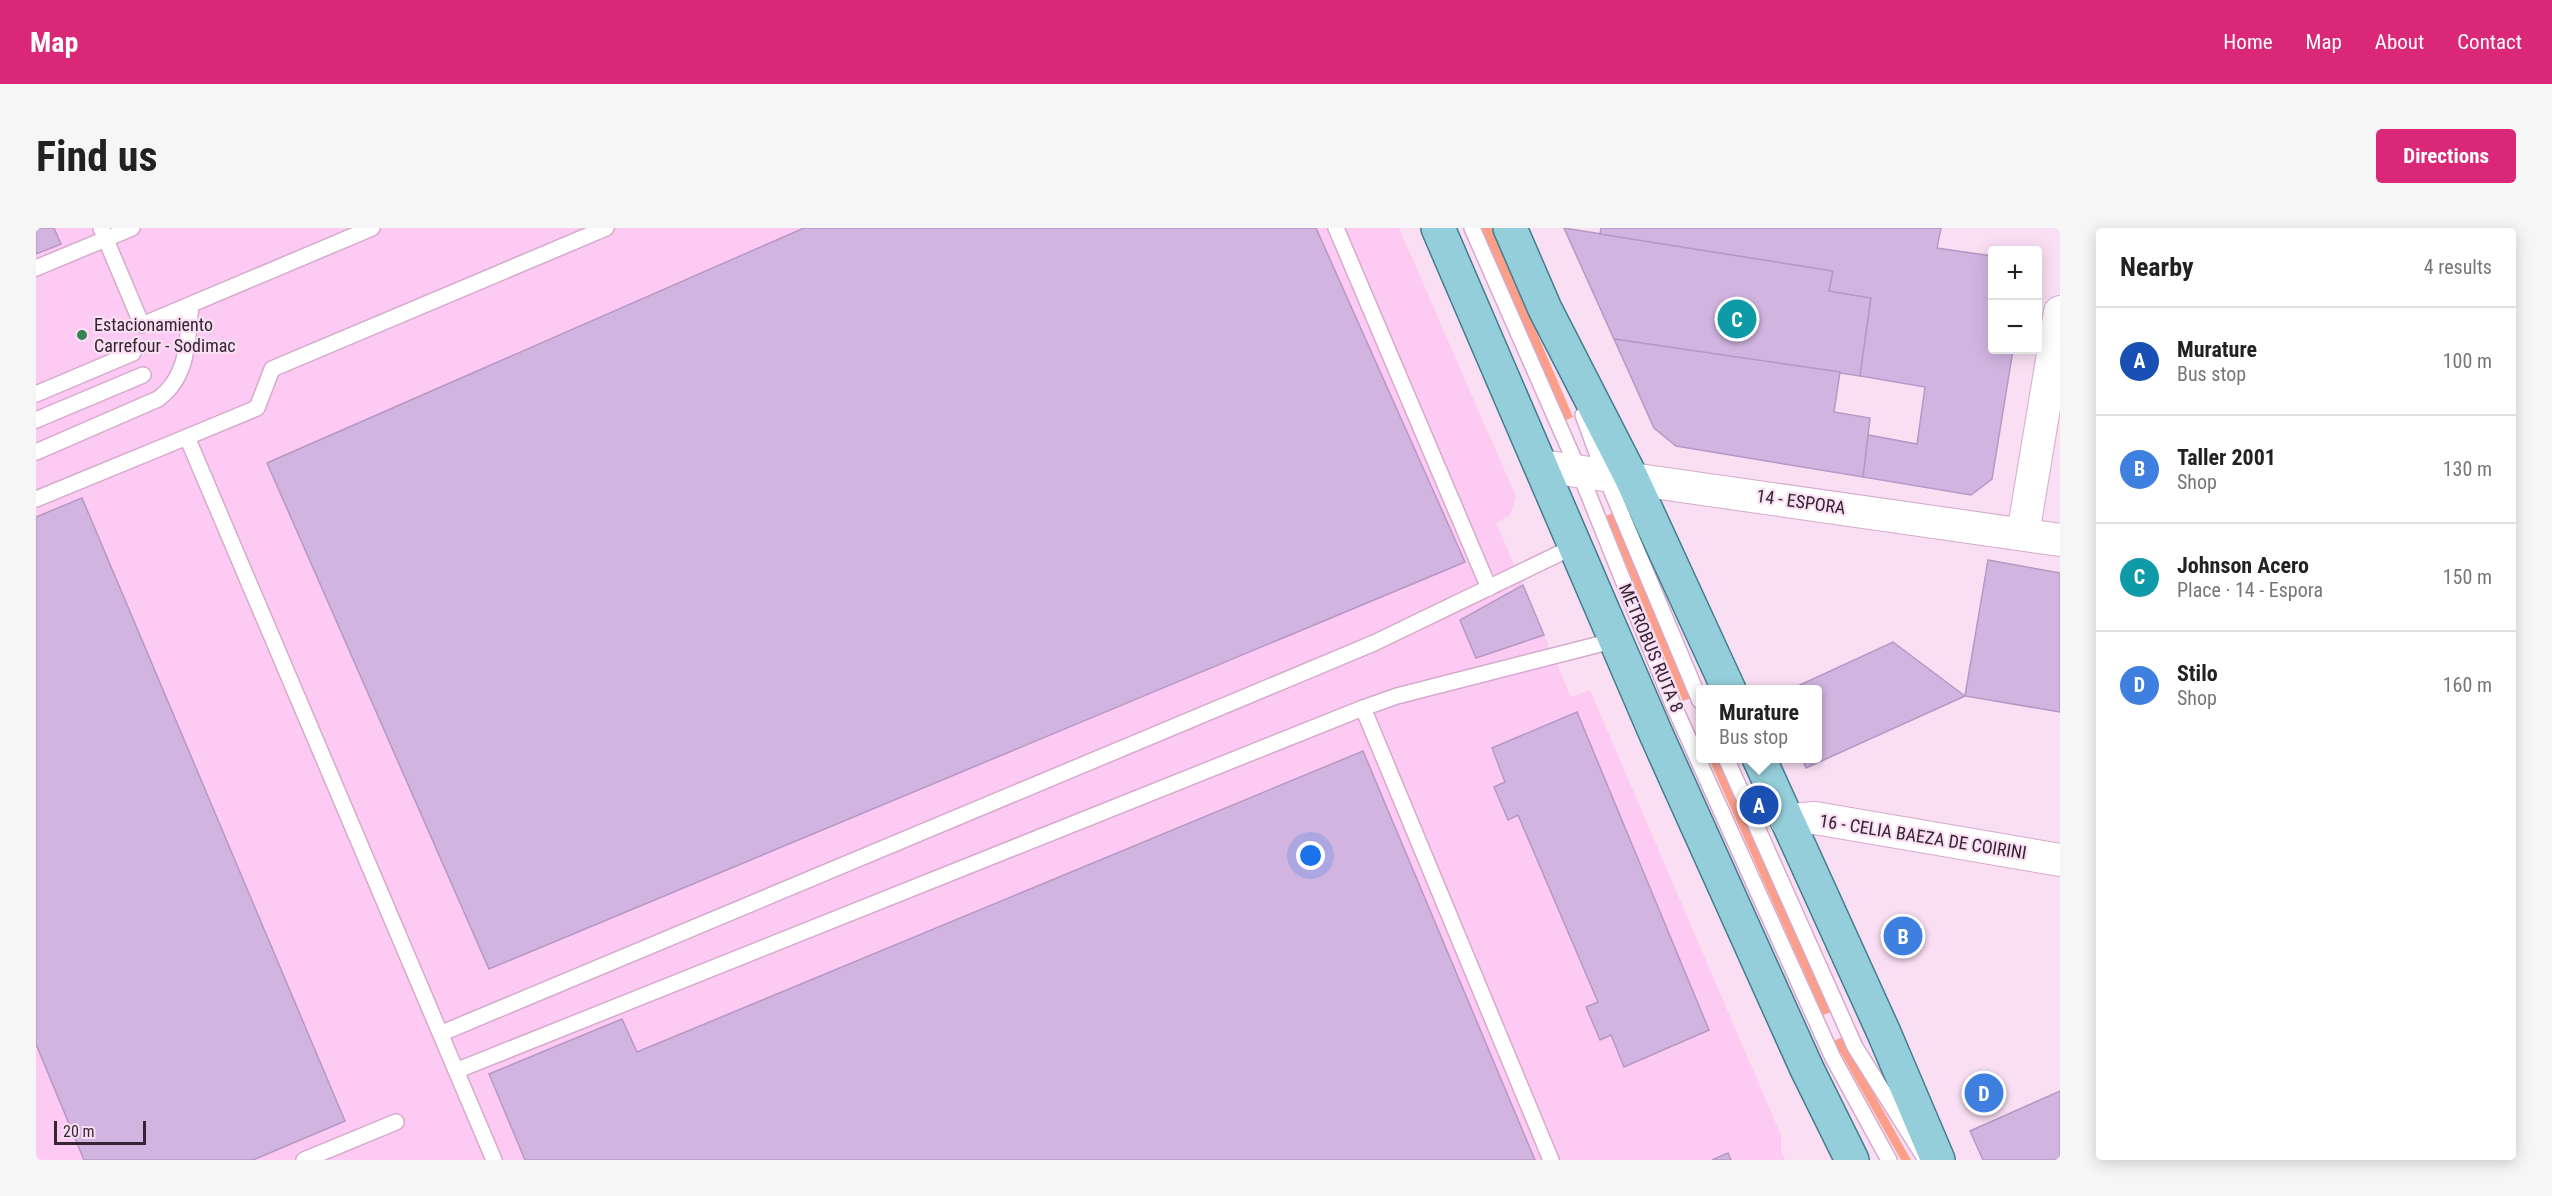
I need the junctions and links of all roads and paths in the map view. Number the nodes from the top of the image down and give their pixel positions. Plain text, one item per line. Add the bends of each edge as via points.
1 (132, 228) edge
2 (372, 228) edge
3 (606, 228) edge
4 (1336, 228) edge
5 (1438, 228) edge
6 (1472, 228) edge
7 (1510, 228) edge
8 (103, 234) edge
9 (36, 268) edge
10 (191, 305) junction
11 (2060, 312) edge
12 (133, 353) dead end
13 (143, 375) dead end
14 (36, 394) edge
15 (36, 420) edge
16 (187, 436) junction
17 (36, 452) edge
18 (1541, 466) junction
19 (1605, 474) junction
20 (36, 499) edge
21 (2022, 534) junction
22 (2060, 540) edge
23 (1575, 546) junction
24 (1489, 588) junction
25 (1616, 640) junction
26 (1726, 685) edge
27 (1696, 689) edge
28 (1363, 708) junction
29 (1696, 755) edge
30 (1700, 763) edge
31 (1728, 763) edge
32 (1761, 763) edge
33 (1786, 820) junction
34 (2060, 860) edge
35 (442, 1033) junction
36 (458, 1070) junction
37 (396, 1122) dead end
38 (1845, 1158) edge
39 (304, 1160) edge
40 (494, 1160) edge
41 (1551, 1160) edge
42 (1889, 1160) edge
43 (1926, 1160) edge
44 (1938, 1160) edge

1 - 8 lane
2 - 10 lane
3 - 16 lane via 272,369 257,408
4 - 24 lane
5 - 18 main road
6 - 19 lane, METROBUS RUTA 8
7 - 19 main road via 1545,309
8 - 9 lane
8 - 10 lane via 142,325
10 - 17 lane via 185,355 177,381 169,391
11 - 21 street
12 - 14 lane
13 - 15 lane
16 - 20 lane
16 - 35 lane
18 - 19 street, 14 - ESPORA
18 - 23 main road
19 - 21 street, 14 - ESPORA
19 - 26 main road
19 - 27 lane, METROBUS RUTA 8
19 - 29 lane, METROBUS RUTA 8 via 1672,702
21 - 22 street, 14 - ESPORA
23 - 24 lane
23 - 25 main road
24 - 35 lane via 1374,643
25 - 28 lane
25 - 38 main road
28 - 36 lane
28 - 41 lane
30 - 42 lane, METROBUS RUTA 8 via 1833,1058
31 - 43 lane via 1855,1047
32 - 33 main road
33 - 34 street, 16 - CELIA BAEZA DE COIRINI via 1815,818
33 - 44 main road
35 - 36 lane
36 - 40 lane
37 - 39 lane

